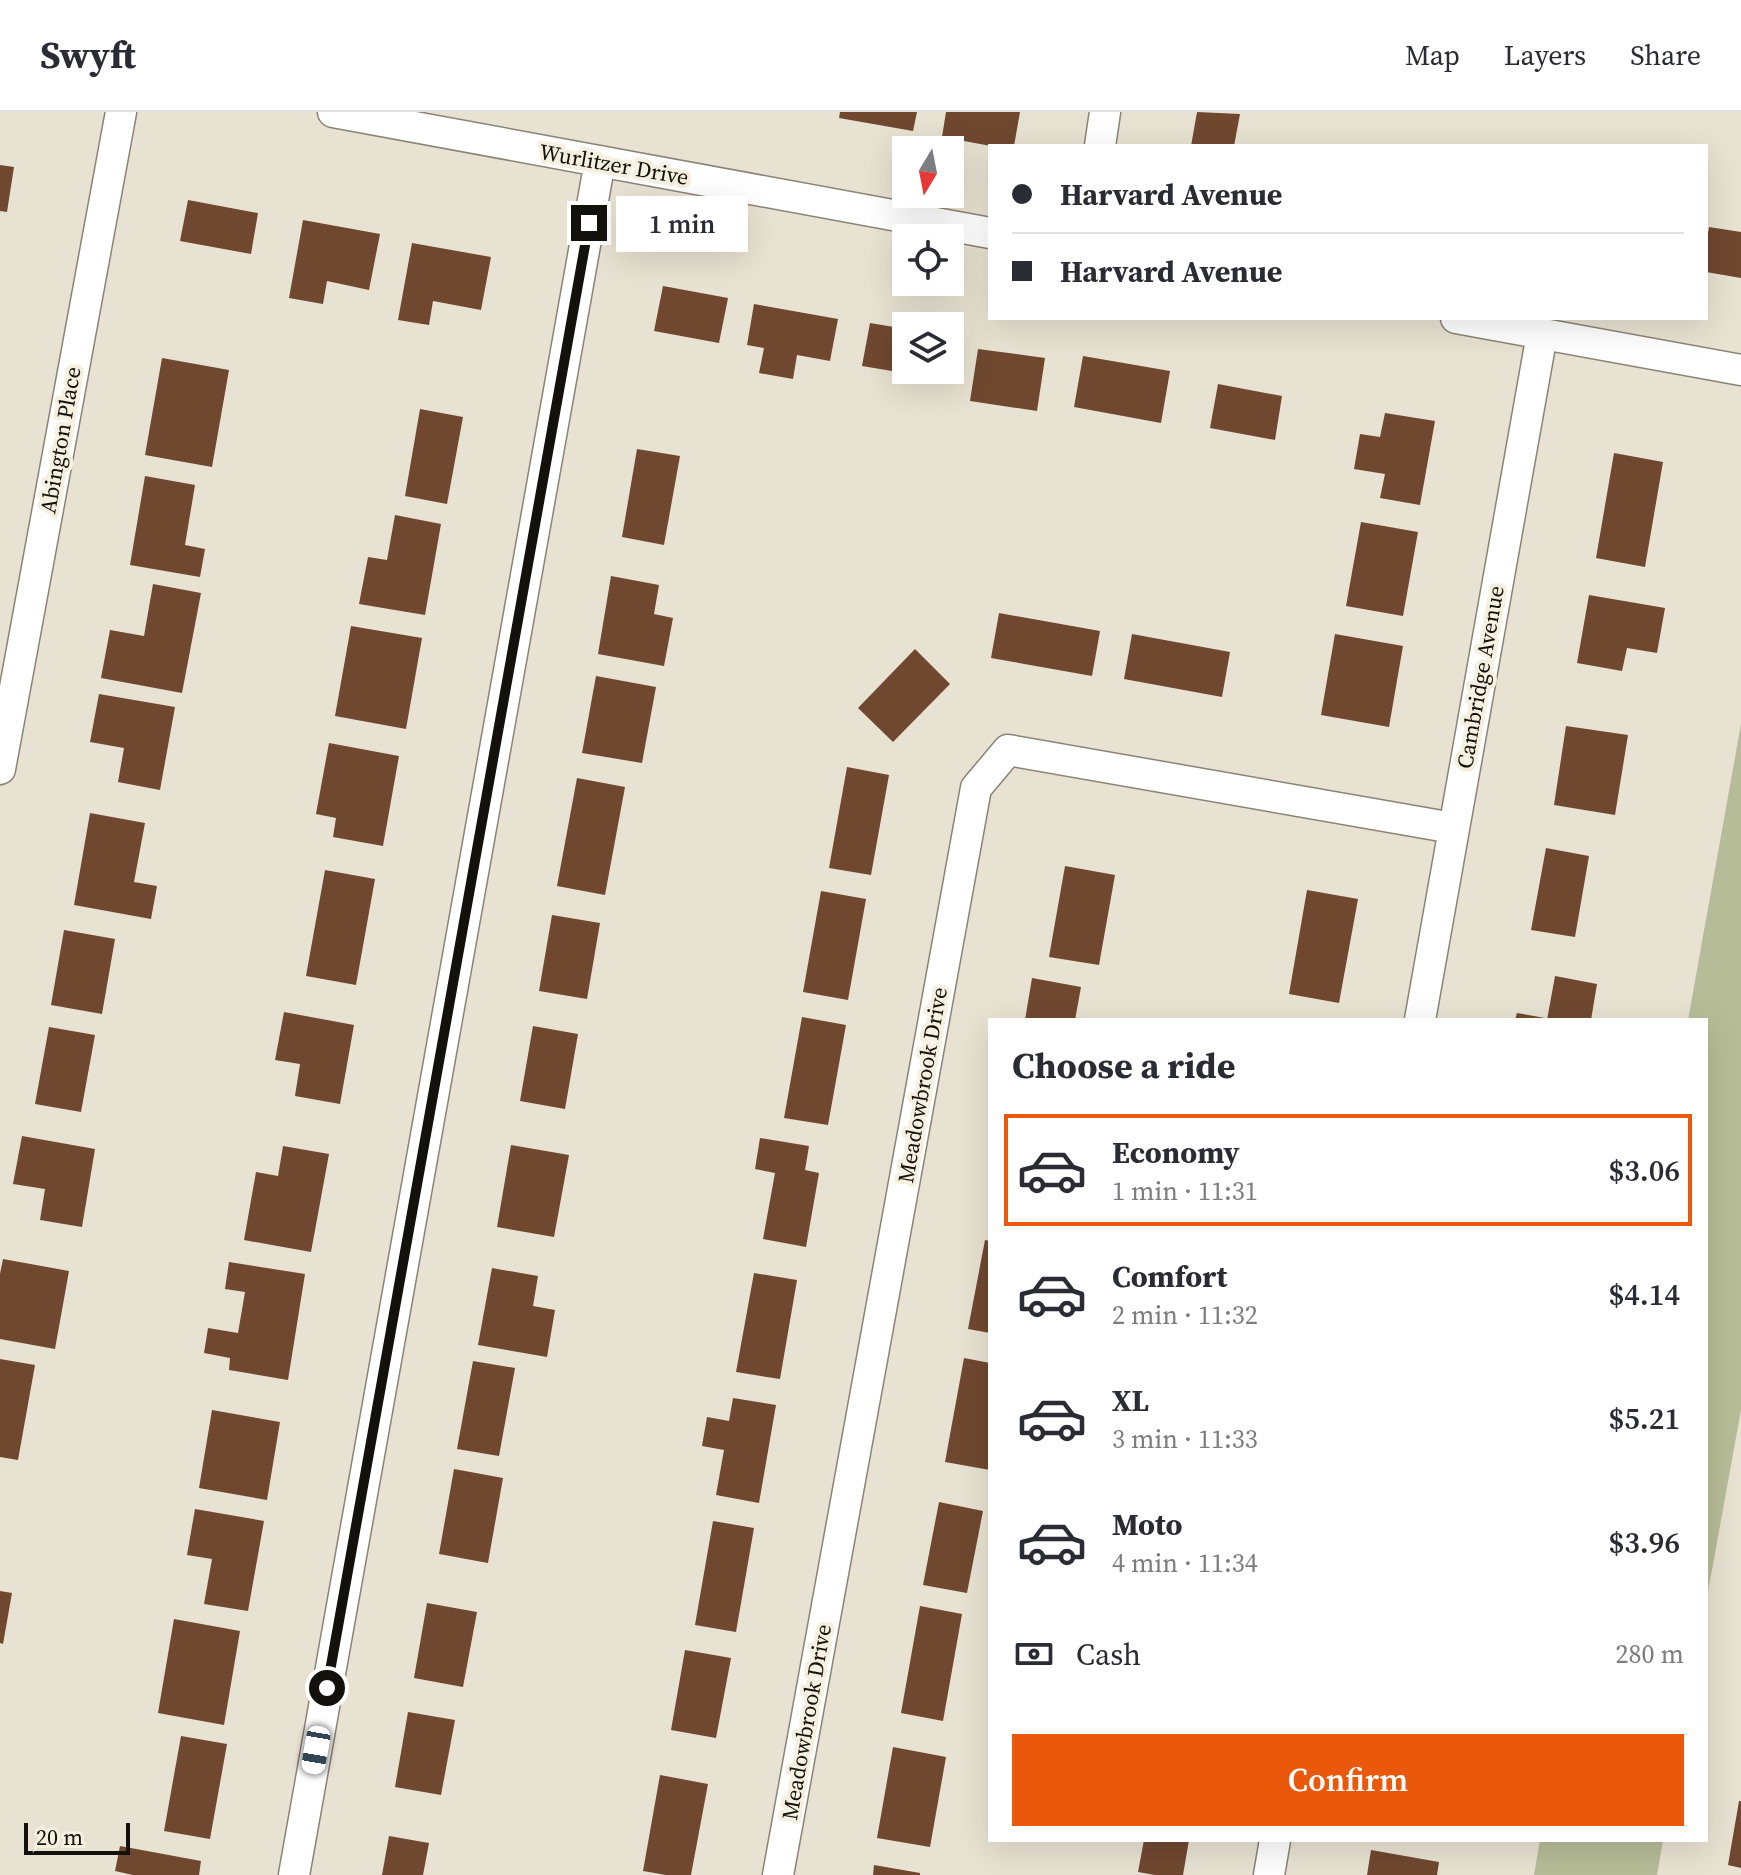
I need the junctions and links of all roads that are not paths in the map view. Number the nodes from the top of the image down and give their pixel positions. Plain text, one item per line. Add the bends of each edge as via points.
1 (121, 112) edge
2 (333, 112) edge
3 (1105, 112) edge
4 (1100, 144) edge
5 (600, 161) junction
6 (988, 233) edge
7 (1467, 320) edge
8 (1542, 334) junction
9 (1741, 370) edge
10 (0, 769) edge
11 (1453, 828) junction
12 (1420, 1018) edge
13 (1275, 1842) edge
14 (294, 1875) edge
15 (778, 1875) edge
16 (1269, 1875) edge

1 - 10 street, Abington Place
2 - 5 street, Wurlitzer Drive
3 - 4 street
5 - 6 street, Wurlitzer Drive
5 - 14 street
7 - 8 street
8 - 9 street
8 - 11 street, Cambridge Avenue
11 - 12 street, Cambridge Avenue
11 - 15 street, Meadowbrook Drive via 1008,750 976,788
13 - 16 street

